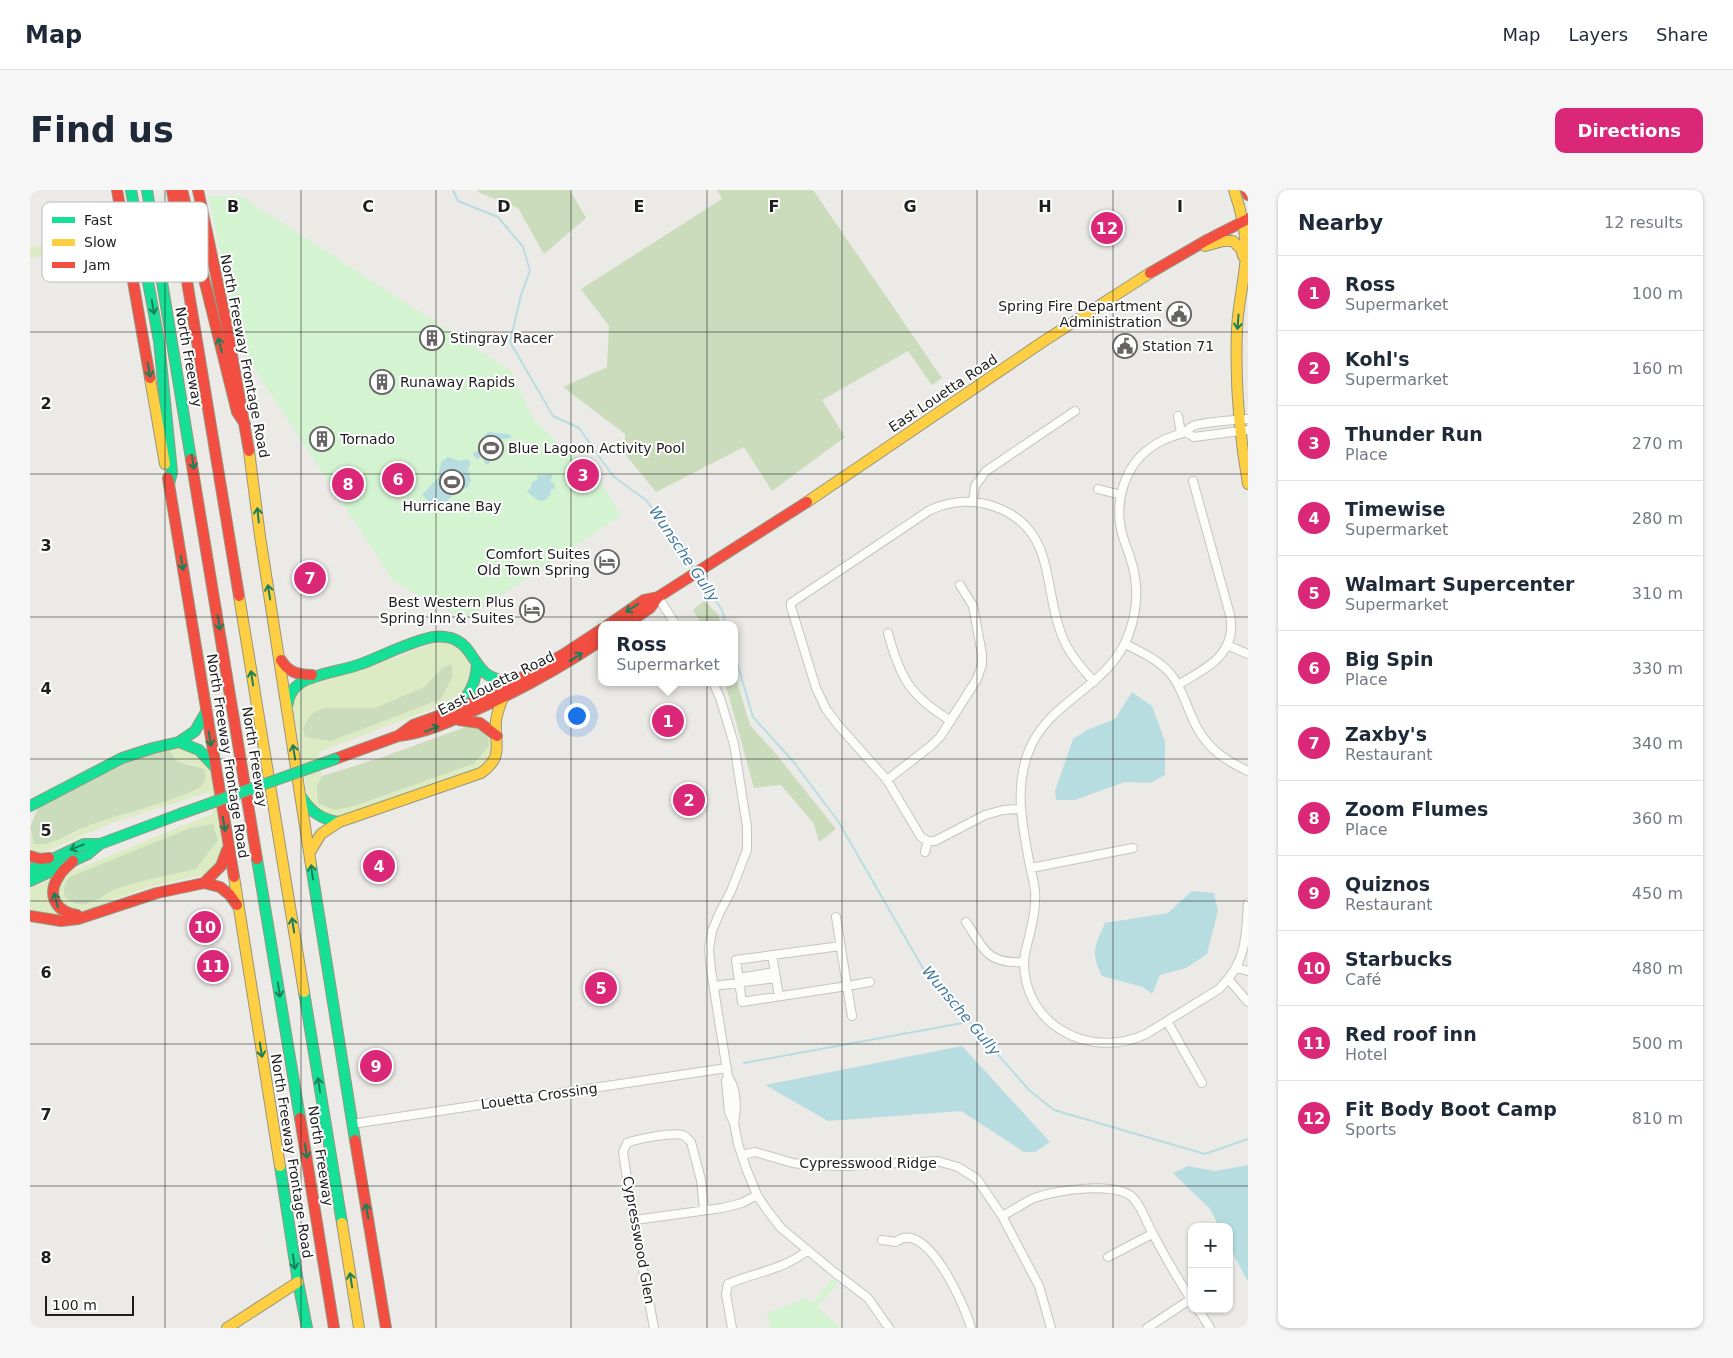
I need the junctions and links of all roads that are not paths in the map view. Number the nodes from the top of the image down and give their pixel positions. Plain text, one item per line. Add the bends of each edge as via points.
1 (1234, 190) edge
2 (1246, 190) edge
3 (1248, 195) edge
4 (1245, 220) edge
5 (208, 238) edge
6 (1185, 253) junction
7 (1245, 264) junction
8 (133, 282) edge
9 (148, 282) edge
10 (162, 282) edge
11 (187, 282) edge
12 (205, 282) edge
13 (1075, 411) dead end
14 (1178, 416) dead end
15 (1243, 419) edge
16 (245, 424) junction
17 (1208, 424) junction
18 (1244, 431) edge
19 (1183, 433) junction
20 (1210, 435) junction
21 (1193, 481) dead end
22 (169, 484) junction
23 (1248, 484) edge
24 (1098, 489) dead end
25 (1121, 494) junction
26 (973, 502) junction
27 (960, 585) dead end
28 (658, 597) junction
29 (614, 621) edge
30 (631, 621) edge
31 (673, 621) edge
32 (598, 632) edge
33 (888, 633) dead end
34 (598, 643) edge
35 (1125, 644) junction
36 (1227, 645) junction
37 (1248, 654) edge
38 (279, 657) junction
39 (556, 658) junction
40 (477, 663) junction
41 (552, 672) junction
42 (318, 675) junction
43 (514, 682) junction
44 (1094, 682) junction
45 (1178, 685) junction
46 (715, 686) edge
47 (503, 698) junction
48 (287, 709) junction
49 (454, 710) junction
50 (206, 712) junction
51 (452, 721) junction
52 (951, 721) junction
53 (398, 736) junction
54 (497, 736) junction
55 (179, 742) junction
56 (215, 767) junction
57 (1248, 771) edge
58 (887, 780) junction
59 (300, 795) junction
60 (30, 806) edge
61 (1020, 809) junction
62 (339, 822) junction
63 (928, 841) junction
64 (100, 844) junction
65 (228, 846) junction
66 (1133, 848) dead end
67 (925, 852) dead end
68 (310, 853) junction
69 (30, 856) edge
70 (55, 857) junction
71 (73, 861) junction
72 (1031, 868) junction
73 (30, 870) edge
74 (30, 881) edge
75 (204, 884) junction
76 (1248, 903) edge
77 (239, 909) junction
78 (93, 914) junction
79 (30, 916) edge
80 (836, 917) dead end
81 (1248, 919) edge
82 (966, 922) dead end
83 (840, 946) junction
84 (772, 958) junction
85 (1024, 962) junction
86 (1237, 968) junction
87 (1248, 971) edge
88 (775, 975) junction
89 (1229, 980) junction
90 (739, 982) junction
91 (870, 982) dead end
92 (714, 986) junction
93 (847, 986) junction
94 (779, 996) junction
95 (1248, 1002) edge
96 (852, 1016) dead end
97 (1167, 1022) junction
98 (728, 1072) junction
99 (1202, 1083) dead end
100 (352, 1124) junction
101 (742, 1155) junction
102 (757, 1195) junction
103 (704, 1210) junction
104 (1002, 1216) junction
105 (635, 1220) junction
106 (1152, 1234) junction
107 (882, 1240) dead end
108 (808, 1250) junction
109 (1108, 1257) dead end
110 (298, 1282) junction
111 (1188, 1295) edge
112 (1188, 1302) edge
113 (1201, 1313) edge
114 (227, 1328) edge
115 (307, 1328) edge
116 (334, 1328) edge
117 (359, 1328) edge
118 (386, 1328) edge
119 (654, 1328) edge
120 (732, 1328) edge
121 (890, 1328) edge
122 (971, 1328) edge
123 (1051, 1328) edge
124 (1147, 1328) edge
125 (1210, 1328) edge

1 - 4 main road
2 - 3 main road
4 - 6 main road, East Louetta Road
4 - 7 main road
5 - 16 main road, North Freeway Frontage Road
6 - 7 main road via 1232,241 1242,249
6 - 28 main road, East Louetta Road via 1044,342 787,516
7 -> 15 main road via 1237,324 1236,366
8 -> 22 main road, North Freeway Frontage Road
9 -> 22 main road via 159,342 172,472
10 -> 116 main road, North Freeway
117 -> 11 main road, North Freeway
16 -> 12 main road via 237,412
13 - 26 street via 986,471 976,486
14 - 19 street
15 - 17 street
15 - 18 main road
38 -> 16 main road, North Freeway Frontage Road
17 - 19 street via 1194,426
17 - 20 street
18 - 20 street
18 - 23 main road
19 - 20 street via 1194,437
19 - 25 street via 1165,438 1142,454
21 - 36 street via 1230,620
22 -> 50 main road, North Freeway Frontage Road
24 - 25 street
25 - 35 street via 1121,530 1133,566 1136,591 1134,619
26 - 44 street via 1008,512 1037,542 1045,560 1062,636 1070,653
26 - 58 street via 951,503 930,510 791,604 821,699 838,724
27 - 52 street via 973,606 983,659 980,674
28 -> 29 main road, East Louetta Road via 644,600
28 - 30 main road, East Louetta Road via 650,608
28 - 31 street
32 - 39 main road, East Louetta Road
33 - 52 street via 897,664 909,686 924,702
41 -> 34 main road, East Louetta Road
35 - 44 street via 1110,668
35 - 45 street via 1159,663
36 - 37 street
36 - 45 street via 1213,663
38 - 42 main road via 291,672
38 - 48 main road, North Freeway Frontage Road
39 - 41 main road
39 - 43 main road, East Louetta Road
40 - 42 main road via 462,643 435,636 359,665
40 - 43 main road via 492,678
40 - 49 main road via 474,686
41 - 47 main road, East Louetta Road
42 - 48 main road via 296,686 289,695
43 - 49 main road, East Louetta Road
44 - 61 street via 1054,713 1037,736 1028,753
45 - 57 street via 1197,730 1207,744 1223,758
46 - 92 street via 734,744 747,826 747,850 712,931 709,949
47 - 51 main road, East Louetta Road
47 - 54 main road via 497,715
59 -> 48 main road, North Freeway Frontage Road
49 - 53 main road, East Louetta Road via 413,725
50 - 55 main road via 195,731
50 -> 56 main road, North Freeway Frontage Road
53 -> 51 main road, East Louetta Road via 416,735
51 - 54 main road via 474,720 483,723
52 - 58 street via 932,746
53 - 64 main road, East Louetta Road, bridge
54 - 62 main road via 495,761 481,773
55 - 56 main road via 198,749
55 - 60 main road via 122,758
56 -> 65 main road, North Freeway Frontage Road
58 - 63 street via 920,835
59 - 62 main road via 315,814 325,820
59 - 68 main road, North Freeway Frontage Road
61 - 63 street via 984,815 938,840
61 - 72 street
62 - 68 main road via 320,833
63 - 67 street
64 -> 70 main road via 84,844
64 - 71 main road
65 - 75 main road via 221,866
65 - 77 main road, North Freeway Frontage Road
66 - 72 street
100 -> 68 main road, North Freeway Frontage Road
69 - 70 main road via 40,859
70 - 73 main road
71 - 74 main road
78 -> 71 main road via 65,914 58,908 54,892 59,876
72 - 85 street via 1035,892
75 - 77 main road via 220,887
75 - 78 main road via 156,893
76 - 81 street
77 -> 110 main road, North Freeway Frontage Road
78 - 79 main road via 61,921
80 - 83 street
81 - 86 street
82 - 85 street via 988,954 996,960
83 - 84 street
83 - 93 street
84 - 88 street
84 - 90 street via 736,960
85 - 97 street via 1034,1005 1055,1025 1076,1038 1096,1043 1124,1042
86 - 87 street
86 - 89 street
88 - 90 street
88 - 94 street
89 - 95 street
89 - 97 street via 1219,990
90 - 92 street
90 - 94 street via 742,1002
91 - 93 street
92 - 98 street
93 - 94 street
93 - 96 street
97 - 99 street
98 - 100 street, Louetta Crossing
98 - 101 street via 726,1081 732,1100 728,1112
118 -> 100 main road, North Freeway Frontage Road
101 - 102 street
101 - 104 street, Cypresswood Ridge via 755,1152 808,1165 937,1161 958,1167 977,1179
102 - 103 street via 742,1202
102 - 108 street via 782,1228
103 - 105 street
103 - 105 street, Cypresswood Glen via 691,1142 683,1135 675,1134 627,1143 623,1152
104 - 106 street via 1032,1199 1058,1191 1087,1188 1117,1191 1135,1200
104 - 123 street, Cypresswood Ridge via 1039,1286
105 - 119 street, Cypresswood Glen
106 - 109 street
106 - 111 street
107 - 122 street via 896,1242 907,1236 921,1242 955,1288
108 - 120 street via 788,1264 728,1284
108 - 121 street via 868,1298
110 - 114 main road
110 - 115 main road, North Freeway Frontage Road
112 - 124 street
113 - 125 street

